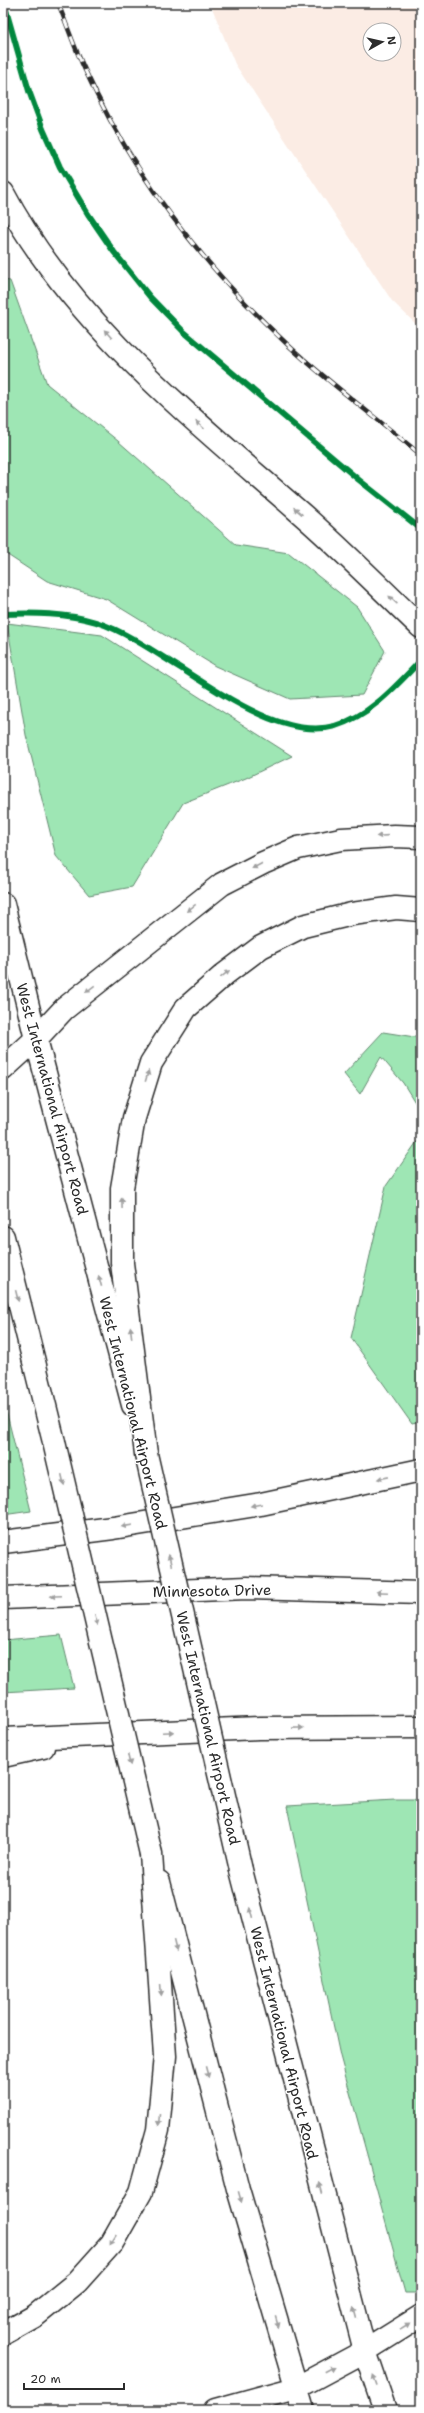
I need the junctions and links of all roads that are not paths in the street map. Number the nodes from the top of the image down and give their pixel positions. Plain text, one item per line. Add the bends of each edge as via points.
1 (3, 193) edge
2 (421, 627) edge
3 (421, 837) edge
4 (3, 904) edge
5 (421, 910) edge
6 (36, 1039) junction
7 (3, 1069) edge
8 (3, 1237) edge
9 (146, 1454) junction
10 (421, 1470) edge
11 (3, 1542) edge
12 (421, 1593) edge
13 (3, 1598) edge
14 (421, 1727) edge
15 (100, 1734) junction
16 (3, 1738) edge
17 (3, 1756) edge
18 (152, 1854) junction
19 (421, 2316) edge
20 (3, 2334) edge
21 (365, 2351) junction
22 (296, 2388) junction
23 (215, 2410) edge
24 (303, 2410) edge
25 (385, 2410) edge

2 -> 1 main road via 304,517 135,365 85,310 41,255
3 -> 6 main road via 341,839 298,848 222,884 64,1009
4 - 6 main road, West International Airport Road
9 -> 5 main road via 122,1263 122,1188 134,1118 151,1063 186,1008 261,947 303,926 352,914 396,908
6 - 7 main road
9 -> 6 main road, West International Airport Road
8 -> 18 main road, bridge
21 -> 9 main road, West International Airport Road, bridge via 241,1870
10 -> 11 main road via 261,1504 113,1528
12 -> 13 main road, Minnesota Drive via 247,1588
15 -> 14 main road via 259,1728
15 - 16 main road
15 - 17 main road
18 -> 20 main road via 165,2056 158,2130 141,2192 112,2243 77,2282 35,2316
18 -> 22 main road via 236,2181
21 -> 19 main road
22 -> 21 main road
25 -> 21 main road, West International Airport Road
22 - 23 main road
22 - 24 main road

